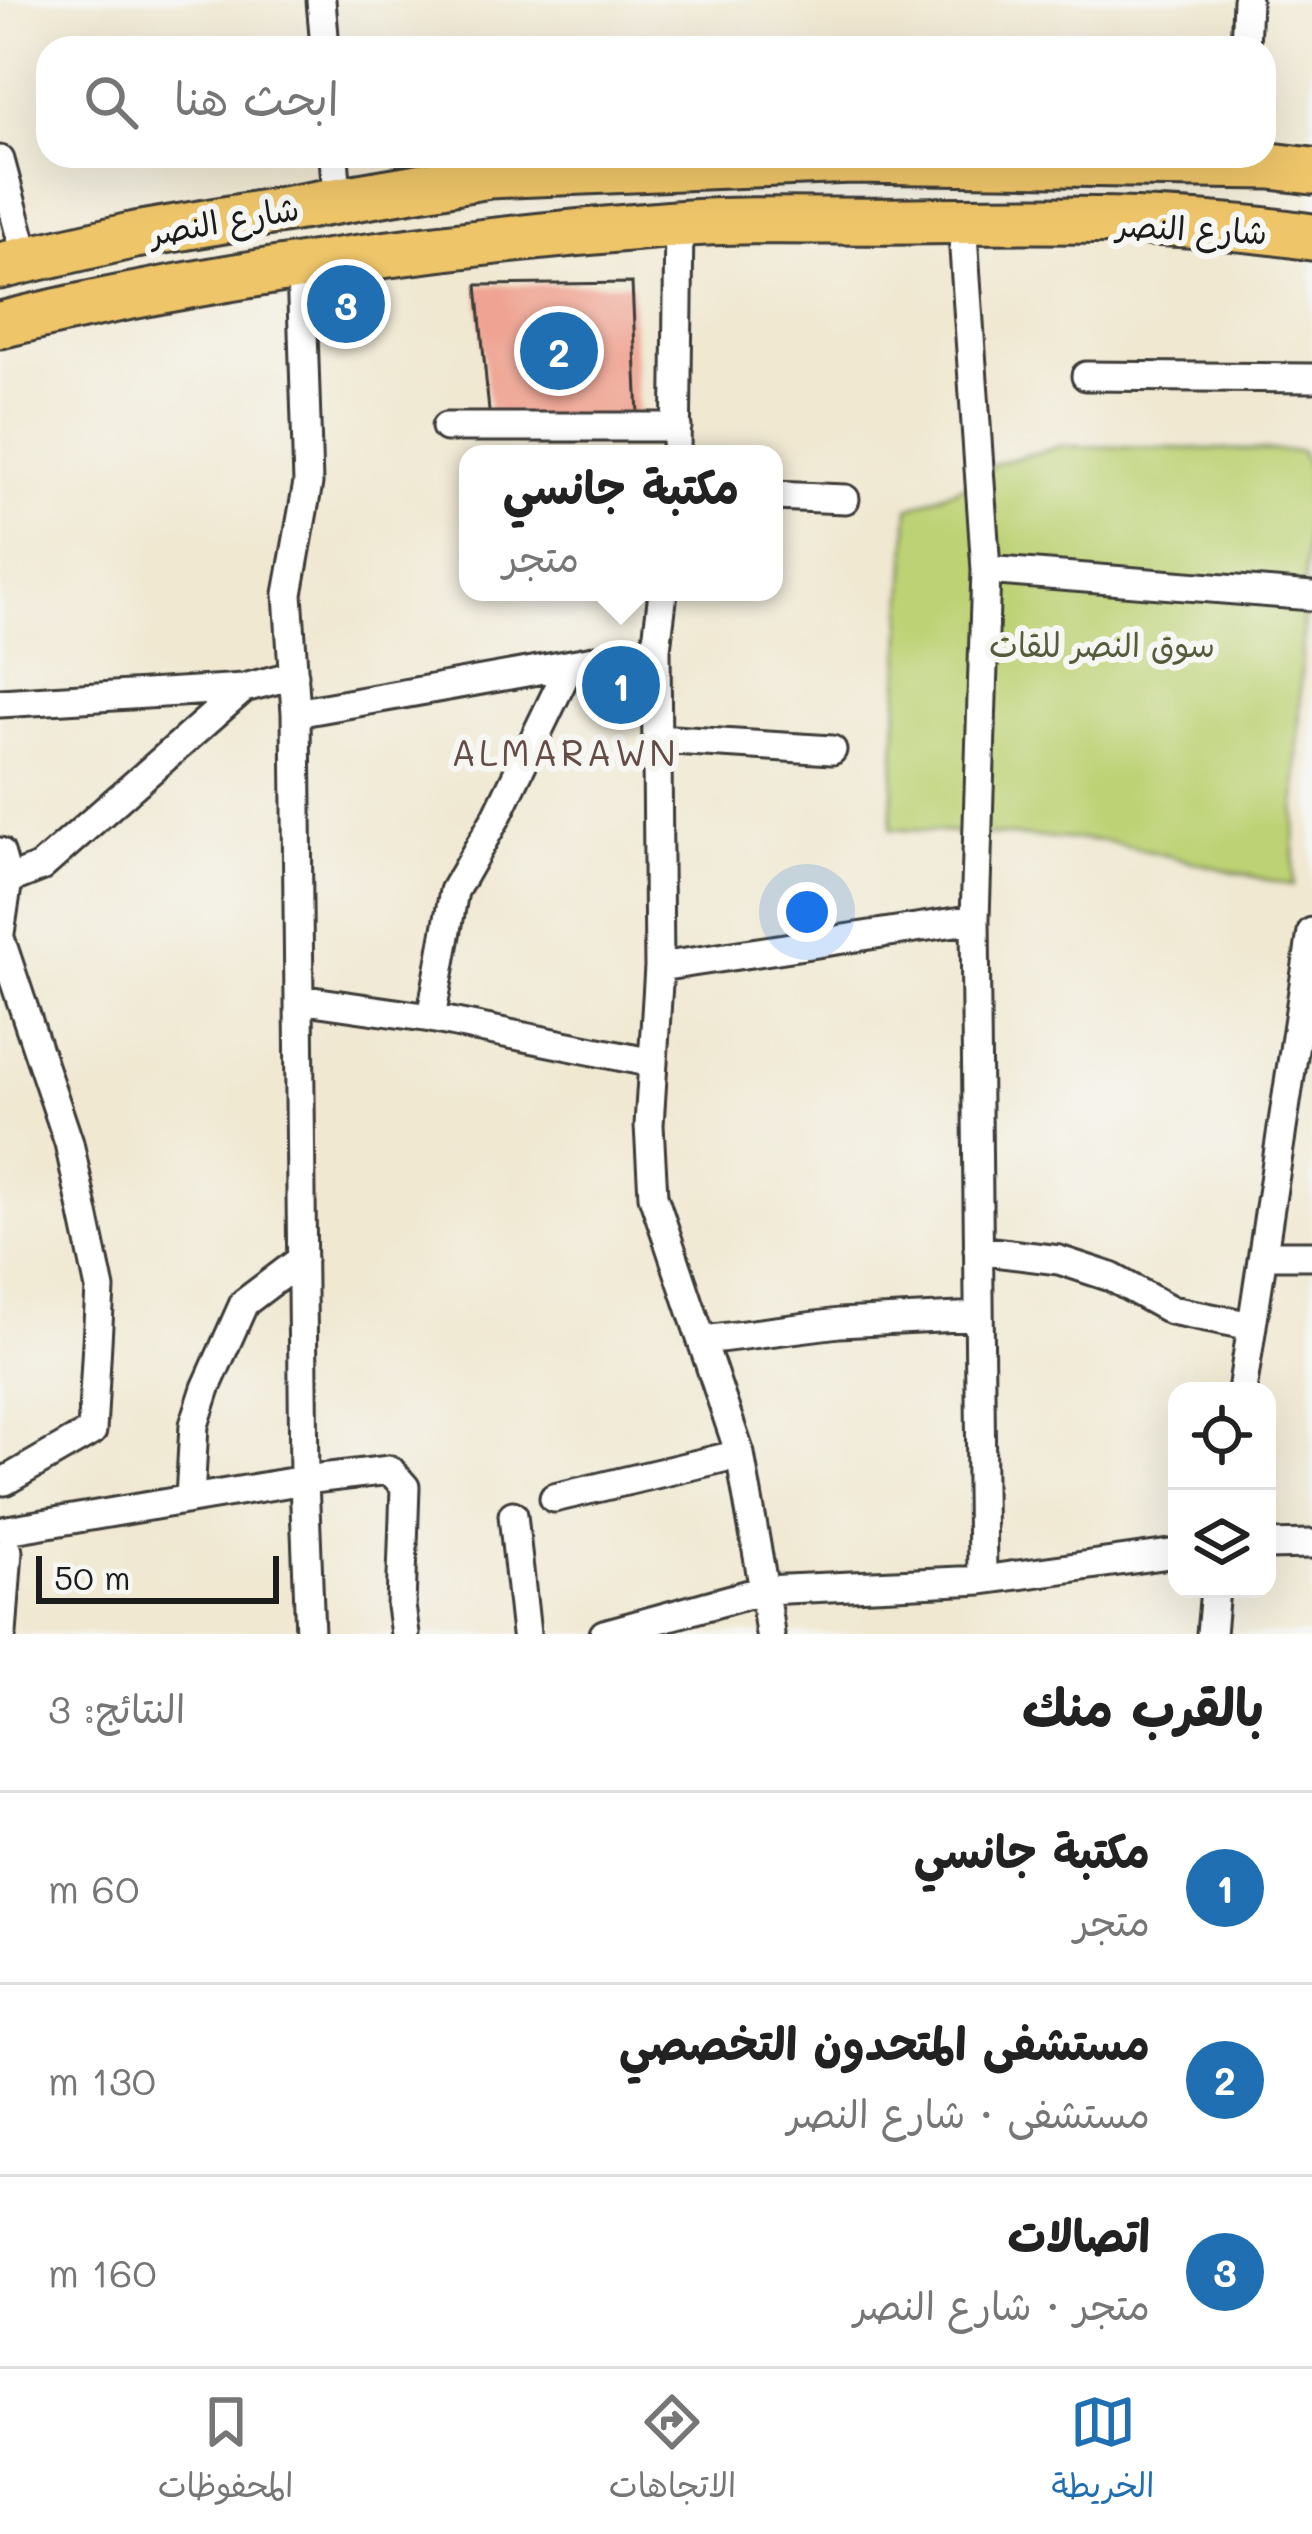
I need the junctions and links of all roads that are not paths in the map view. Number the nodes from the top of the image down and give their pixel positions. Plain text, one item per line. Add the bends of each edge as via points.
1 (321, 0) edge
2 (1246, 0) edge
3 (324, 36) edge
4 (1245, 36) edge
5 (0, 160) edge
6 (1276, 166) edge
7 (670, 168) edge
8 (1312, 171) edge
9 (336, 177) edge
10 (962, 220) junction
11 (679, 224) junction
12 (1312, 237) edge
13 (14, 263) edge
14 (301, 270) junction
15 (0, 326) edge
16 (1086, 376) dead end
17 (1312, 378) edge
18 (446, 427) dead end
19 (676, 441) edge
20 (783, 497) edge
21 (845, 500) dead end
22 (986, 570) junction
23 (1312, 596) edge
24 (662, 601) edge
25 (656, 649) junction
26 (570, 664) junction
27 (293, 675) junction
28 (244, 688) junction
29 (0, 703) edge
30 (296, 713) junction
31 (657, 739) junction
32 (832, 750) dead end
33 (4, 866) edge
34 (975, 919) junction
35 (1312, 932) edge
36 (0, 936) edge
37 (659, 967) junction
38 (299, 999) junction
39 (431, 1018) junction
40 (653, 1063) junction
41 (978, 1250) junction
42 (1263, 1255) junction
43 (1312, 1255) edge
44 (302, 1258) junction
45 (979, 1316) junction
46 (1252, 1327) junction
47 (704, 1340) junction
48 (1243, 1382) edge
49 (740, 1454) junction
50 (3, 1476) edge
51 (304, 1480) junction
52 (554, 1498) dead end
53 (190, 1499) junction
54 (513, 1515) dead end
55 (1312, 1544) edge
56 (1276, 1545) edge
57 (5, 1546) edge
58 (1168, 1553) edge
59 (982, 1580) junction
60 (764, 1590) junction
61 (1214, 1598) edge
62 (2, 1634) edge
63 (310, 1634) edge
64 (405, 1634) edge
65 (526, 1634) edge
66 (604, 1634) edge
67 (770, 1634) edge
68 (1211, 1634) edge

1 - 3 street
2 - 4 street
5 - 13 street
6 - 8 main road, شارع النصر
7 - 9 main road, شارع النصر
9 - 13 main road, شارع النصر
10 - 11 main road, شارع النصر
10 - 12 main road, شارع النصر
10 - 22 street
11 - 14 main road, شارع النصر
11 - 19 street
14 - 15 main road, شارع النصر via 115,297
14 - 27 street via 308,483 288,594
16 - 17 street
18 - 19 street
20 - 21 street
22 - 23 street
22 - 34 street
24 - 25 street
25 - 26 street
25 - 31 street
26 - 30 street
26 - 39 street via 454,892
27 - 28 street
27 - 30 street
28 - 29 street
28 - 33 street via 40,867
30 - 38 street
31 - 32 street
31 - 37 street
33 - 36 street
34 - 37 street
34 - 41 street
35 - 42 street
36 - 50 street via 69,1143 100,1289 92,1431
37 - 40 street
38 - 39 street
38 - 44 street
39 - 40 street
40 - 47 street via 653,1196
41 - 45 street
41 - 46 street via 1059,1260 1171,1310
42 - 43 street
42 - 46 street
44 - 51 street
44 - 53 street via 244,1303 237,1318 194,1425
45 - 47 street
45 - 59 street
46 - 48 street
47 - 49 street
49 - 52 street
49 - 60 street
50 - 57 street
51 - 53 street
51 - 63 street
51 - 64 street via 389,1470 405,1487
53 - 57 street
54 - 65 street
55 - 56 street
57 - 62 street
58 - 59 street
59 - 60 street
60 - 66 street
60 - 67 street
61 - 68 street

